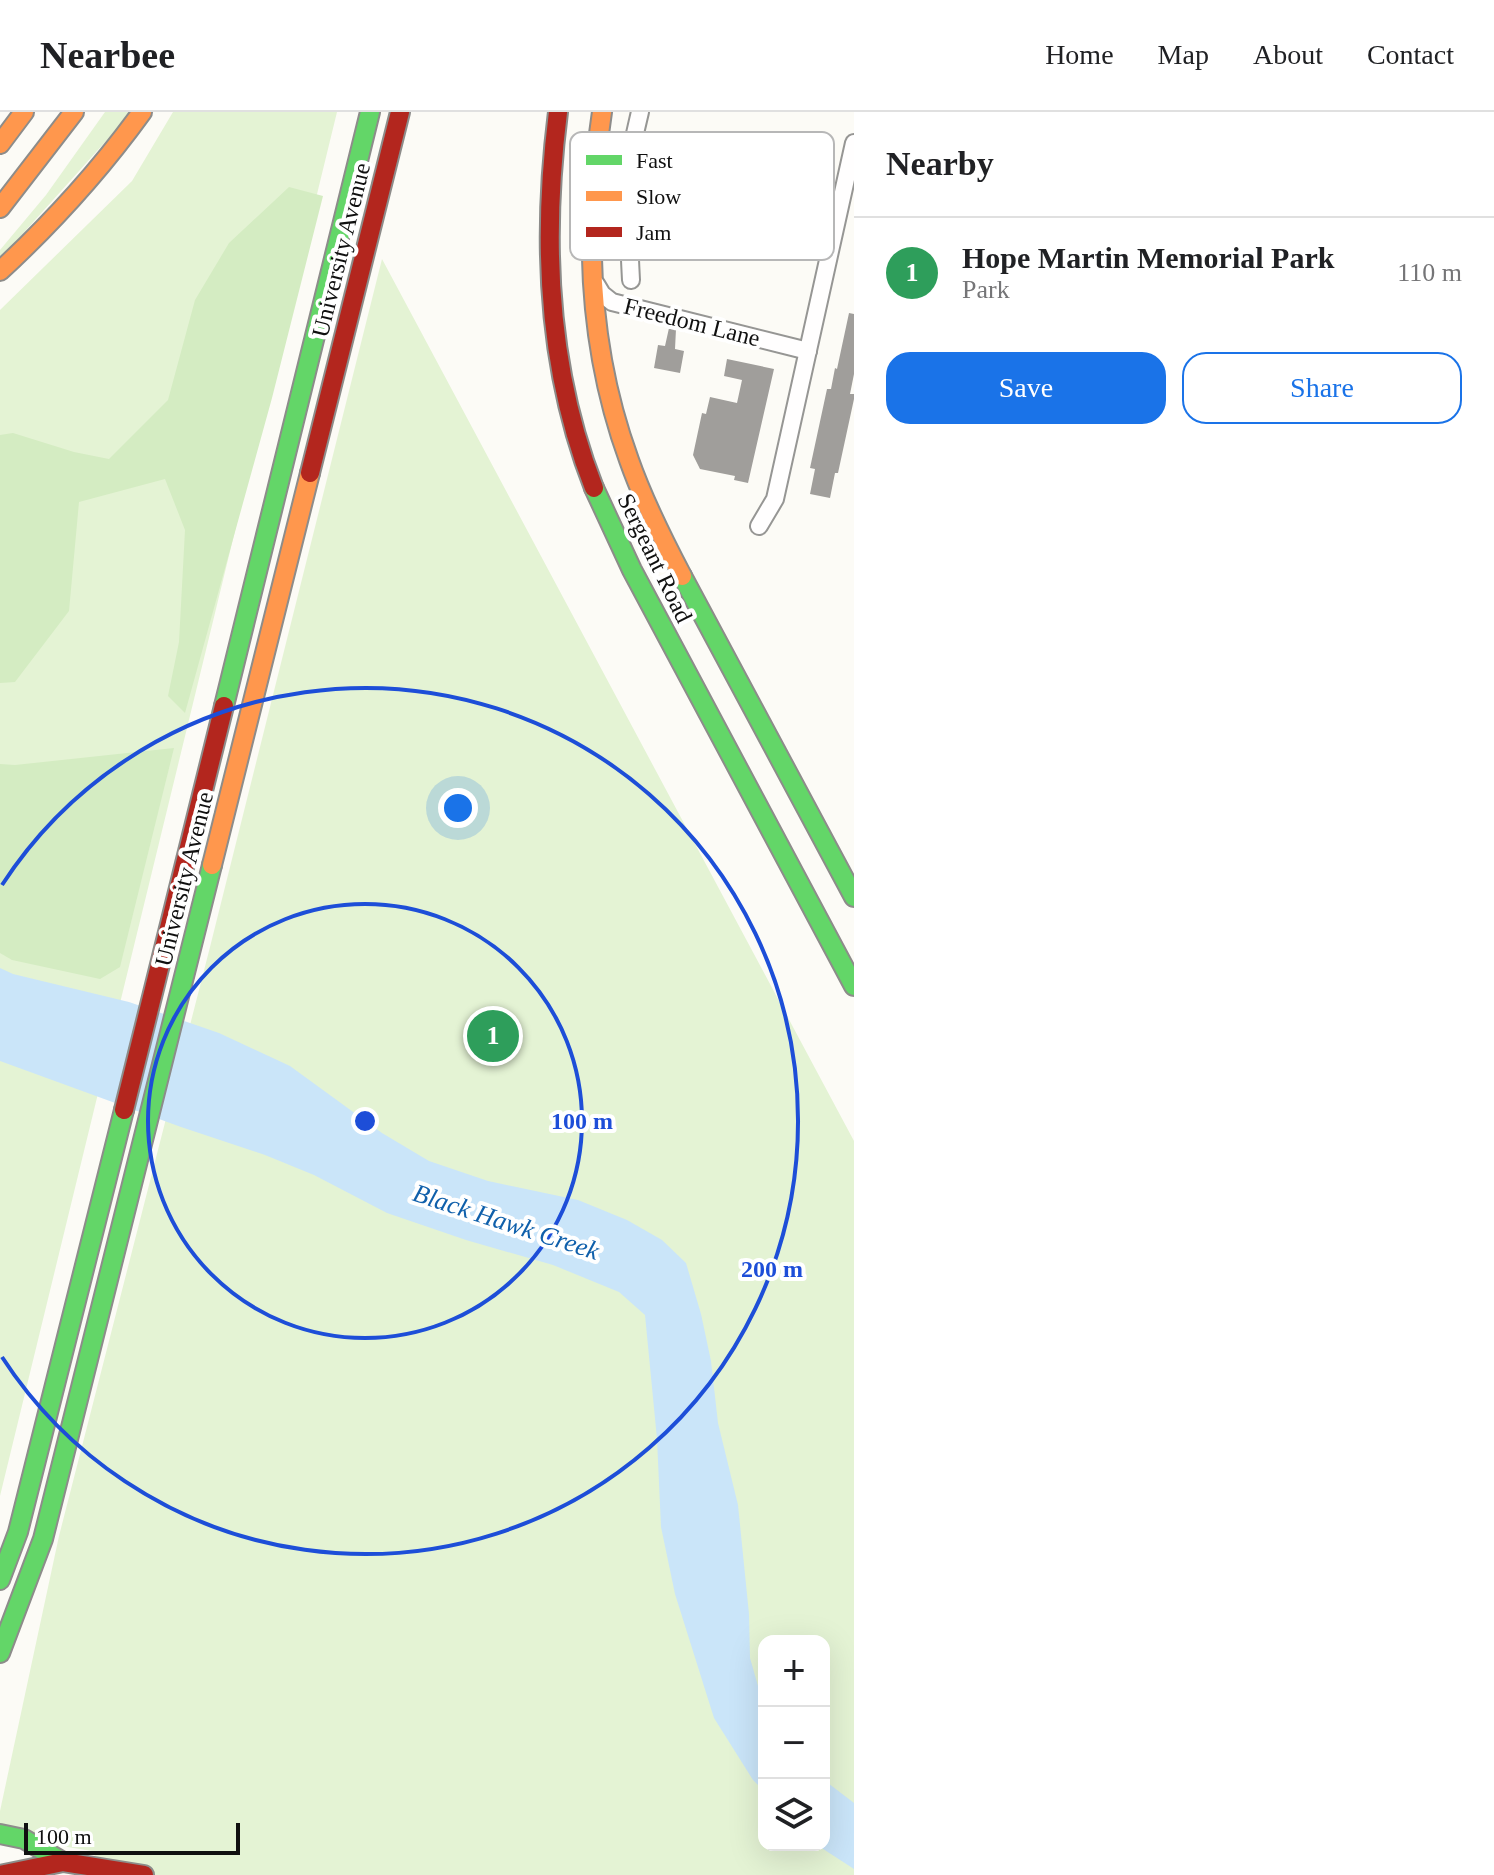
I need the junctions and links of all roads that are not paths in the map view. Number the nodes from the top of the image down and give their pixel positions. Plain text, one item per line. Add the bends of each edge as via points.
1 (24, 112) edge
2 (74, 112) edge
3 (142, 112) edge
4 (370, 112) edge
5 (400, 112) edge
6 (558, 112) edge
7 (602, 112) edge
8 (640, 112) edge
9 (599, 132) edge
10 (634, 132) edge
11 (854, 143) edge
12 (0, 144) edge
13 (0, 208) edge
14 (834, 233) edge
15 (590, 260) edge
16 (630, 260) edge
17 (828, 260) edge
18 (0, 271) edge
19 (590, 273) junction
20 (631, 280) dead end
21 (808, 351) junction
22 (759, 526) dead end
23 (854, 897) edge
24 (854, 986) edge
25 (0, 1580) edge
26 (0, 1653) edge
27 (0, 1834) edge
28 (63, 1862) junction
29 (88, 1870) edge
30 (0, 1875) edge
31 (144, 1875) edge

1 - 12 main road
2 - 13 main road
3 - 18 main road via 71,201
4 - 25 main road, University Avenue via 110,1169 18,1532
5 - 26 main road, University Avenue via 43,1539
6 - 24 main road, Sergeant Road via 548,227 550,284 555,339 588,472 639,583
7 - 9 main road, Sergeant Road
8 - 10 street
11 - 14 street
15 - 19 main road, Sergeant Road
16 - 20 street
17 - 21 street
19 - 21 street, Freedom Lane via 612,302
19 - 23 main road, Sergeant Road via 614,412 643,497
21 - 22 street via 775,499
27 - 28 main road via 24,1839
28 - 29 main road
28 - 30 main road
29 - 31 main road

